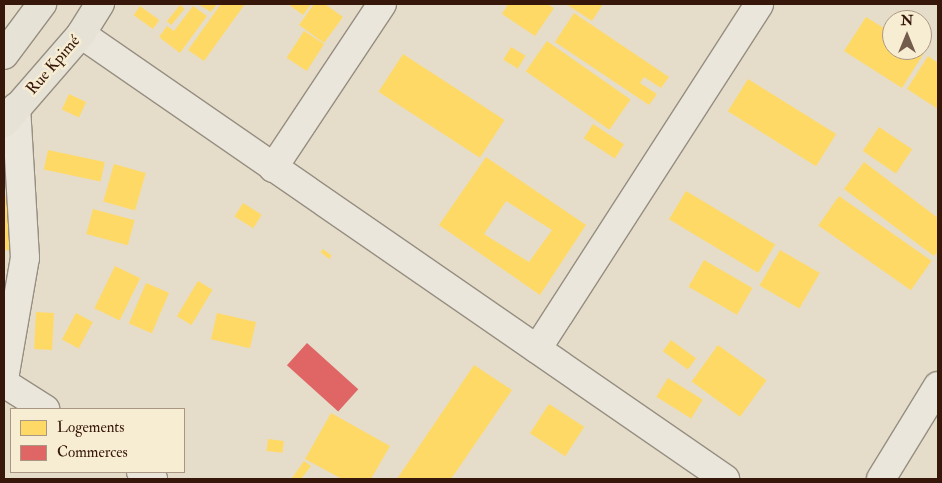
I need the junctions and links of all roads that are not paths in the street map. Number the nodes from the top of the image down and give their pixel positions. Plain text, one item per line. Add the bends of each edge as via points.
1 (42, 4) edge
2 (100, 4) edge
3 (382, 4) edge
4 (759, 4) edge
5 (81, 34) junction
6 (4, 56) edge
7 (10, 115) edge
8 (273, 168) junction
9 (537, 350) junction
10 (4, 381) edge
11 (938, 386) edge
12 (44, 408) edge
13 (725, 479) edge
14 (881, 479) edge

1 - 6 main road
2 - 5 main road, Rue Kpimé
3 - 8 street
4 - 9 street
5 - 7 main road, Rue Kpimé
5 - 8 street
7 - 10 street via 25,258
8 - 9 street
9 - 13 street
10 - 12 street
11 - 14 street

